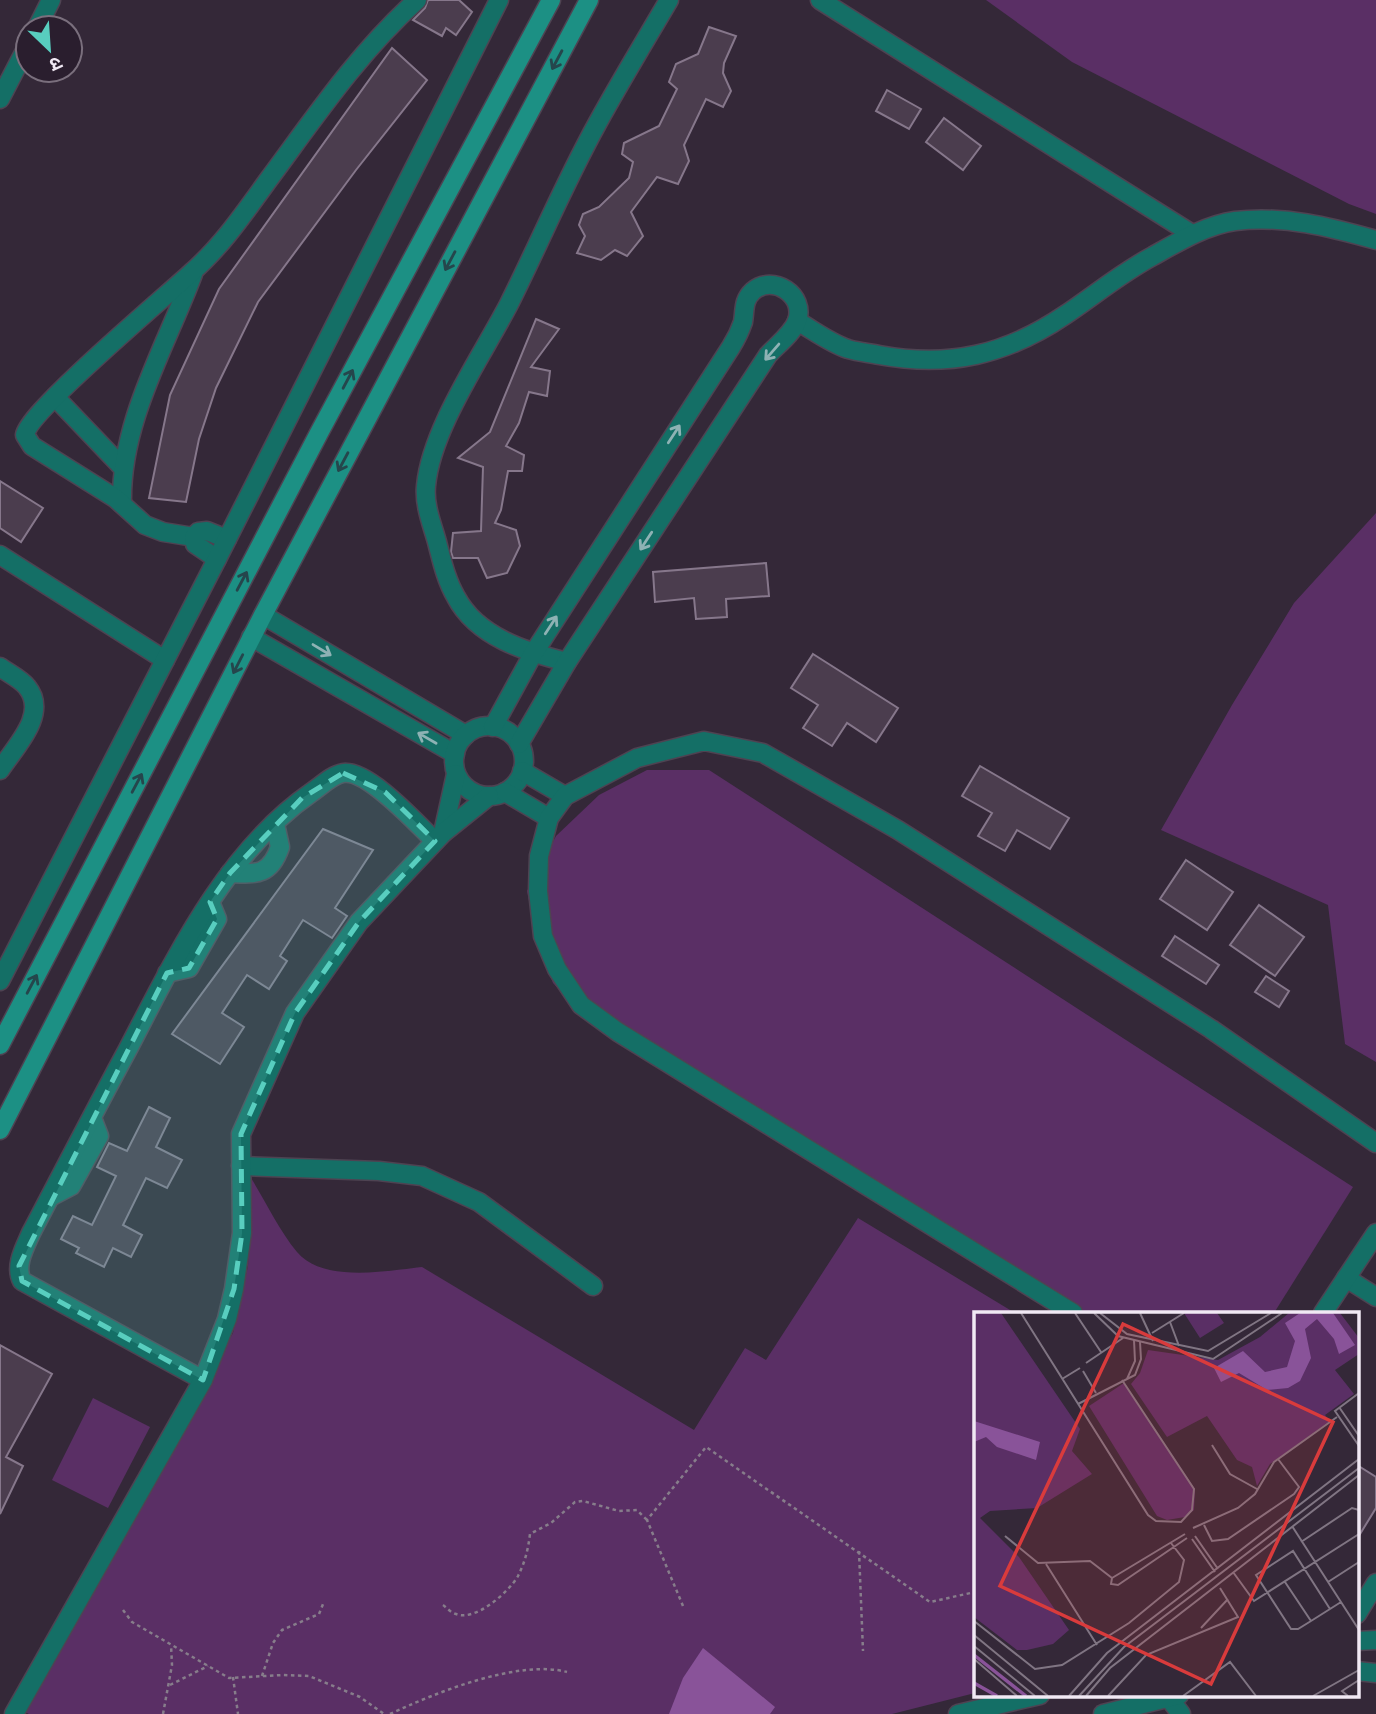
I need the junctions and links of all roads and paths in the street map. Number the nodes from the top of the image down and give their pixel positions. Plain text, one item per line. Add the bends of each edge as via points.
1 (417, 0) edge
2 (499, 0) edge
3 (551, 0) edge
4 (589, 0) edge
5 (669, 0) edge
6 (820, 0) edge
7 (400, 6) edge
8 (14, 72) edge
9 (0, 100) edge
10 (1192, 234) junction
11 (1376, 240) edge
12 (194, 271) junction
13 (797, 321) junction
14 (55, 397) junction
15 (123, 468) junction
16 (122, 504) junction
17 (194, 537) junction
18 (227, 539) junction
19 (0, 555) edge
20 (217, 559) junction
21 (263, 615) junction
22 (251, 637) junction
23 (533, 654) junction
24 (165, 660) junction
25 (567, 662) junction
26 (0, 667) edge
27 (357, 670) junction
28 (343, 690) junction
29 (493, 727) junction
30 (466, 735) junction
31 (519, 744) junction
32 (455, 754) junction
33 (0, 770) edge
34 (522, 771) junction
35 (456, 774) junction
36 (497, 794) junction
37 (565, 796) junction
38 (549, 818) junction
39 (275, 824) junction
40 (439, 837) junction
41 (230, 873) junction
42 (0, 981) edge
43 (0, 1045) edge
44 (0, 1130) edge
45 (1376, 1143) edge
46 (241, 1166) junction
47 (1376, 1233) edge
48 (1346, 1278) junction
49 (593, 1286) dead end
50 (1376, 1297) edge
51 (1071, 1312) edge
52 (1324, 1312) edge
53 (203, 1380) junction
54 (647, 1520) junction
55 (859, 1551) junction
56 (1376, 1583) edge
57 (974, 1592) edge
58 (323, 1604) dead end
59 (443, 1605) dead end
60 (683, 1606) dead end
61 (123, 1610) dead end
62 (1358, 1612) edge
63 (1376, 1640) edge
64 (1358, 1641) edge
65 (171, 1645) junction
66 (863, 1651) dead end
67 (208, 1666) junction
68 (1358, 1671) edge
69 (567, 1672) dead end
70 (1376, 1673) edge
71 (262, 1676) junction
72 (233, 1677) junction
73 (169, 1685) junction
74 (1036, 1696) edge
75 (1174, 1696) edge
76 (14, 1714) edge
77 (163, 1714) edge
78 (238, 1714) edge
79 (384, 1714) edge
80 (390, 1714) edge
81 (958, 1714) edge
82 (1103, 1714) edge
83 (1181, 1714) edge

1 - 7 street
2 - 18 street
43 -> 3 street
4 -> 21 street
5 - 23 street via 597,125 441,431 428,467 427,507 457,600 493,634
6 - 10 street
7 - 12 street via 233,229
8 - 9 street
10 - 11 street via 1233,221 1286,219
10 - 13 street via 1115,277 1065,315 1013,345 961,359 911,361 847,349
12 - 14 street
12 - 15 street via 134,421
23 -> 13 street via 731,346 747,299 762,285 775,284 794,298
13 -> 25 street via 768,355
14 - 15 street
14 - 16 street via 30,422 27,440
15 - 16 street
16 - 17 street via 145,525
17 - 18 street via 207,531
17 - 20 street via 195,544
18 - 20 street
19 - 24 street
20 - 24 street
21 - 22 street
21 -> 27 street
22 - 28 street
22 -> 44 street
23 - 25 street
23 - 29 street
24 - 42 street
25 - 31 street
26 - 33 street via 26,685 34,700 34,718
27 - 28 street
27 - 30 street
32 -> 28 street
29 - 30 street
29 - 31 street via 512,735
30 - 32 street
31 - 34 street
32 - 35 street
34 - 36 street
34 - 37 street
35 - 36 street via 470,790
35 - 40 street
36 - 38 street
36 - 40 street
37 - 38 street
37 - 45 street via 637,758 705,741 763,752 898,830 1067,937
38 - 51 street via 539,856 543,936 556,969 581,1004 618,1032
39 - 40 street via 302,798 343,773 354,774 385,792
39 - 41 street
39 - 41 street via 280,847 271,866 255,873
40 - 46 street via 359,922 295,1013 241,1134
41 - 53 street via 210,902 217,919 188,968 167,973 92,1118 99,1136 71,1186 50,1197 19,1266 22,1281
46 - 49 street via 422,1176 479,1202
46 - 53 street via 242,1233 234,1289
47 - 48 street
48 - 50 street
48 - 52 street
53 - 76 street
54 - 55 path via 706,1447
54 - 59 path via 637,1510 575,1502 530,1534 527,1557 516,1580 481,1612 456,1615
54 - 60 path
55 - 57 path via 930,1602
55 - 66 path
56 - 62 street
58 - 71 path via 319,1614 282,1630
61 - 65 path via 132,1622
63 - 64 street
65 - 67 path
65 - 73 path
67 - 72 path
67 - 73 path
68 - 70 street
69 - 80 path via 549,1668 496,1676 429,1696
71 - 72 path
71 - 79 path via 309,1676 360,1697
72 - 78 path
73 - 77 path
74 - 81 street
75 - 82 street
75 - 83 street

